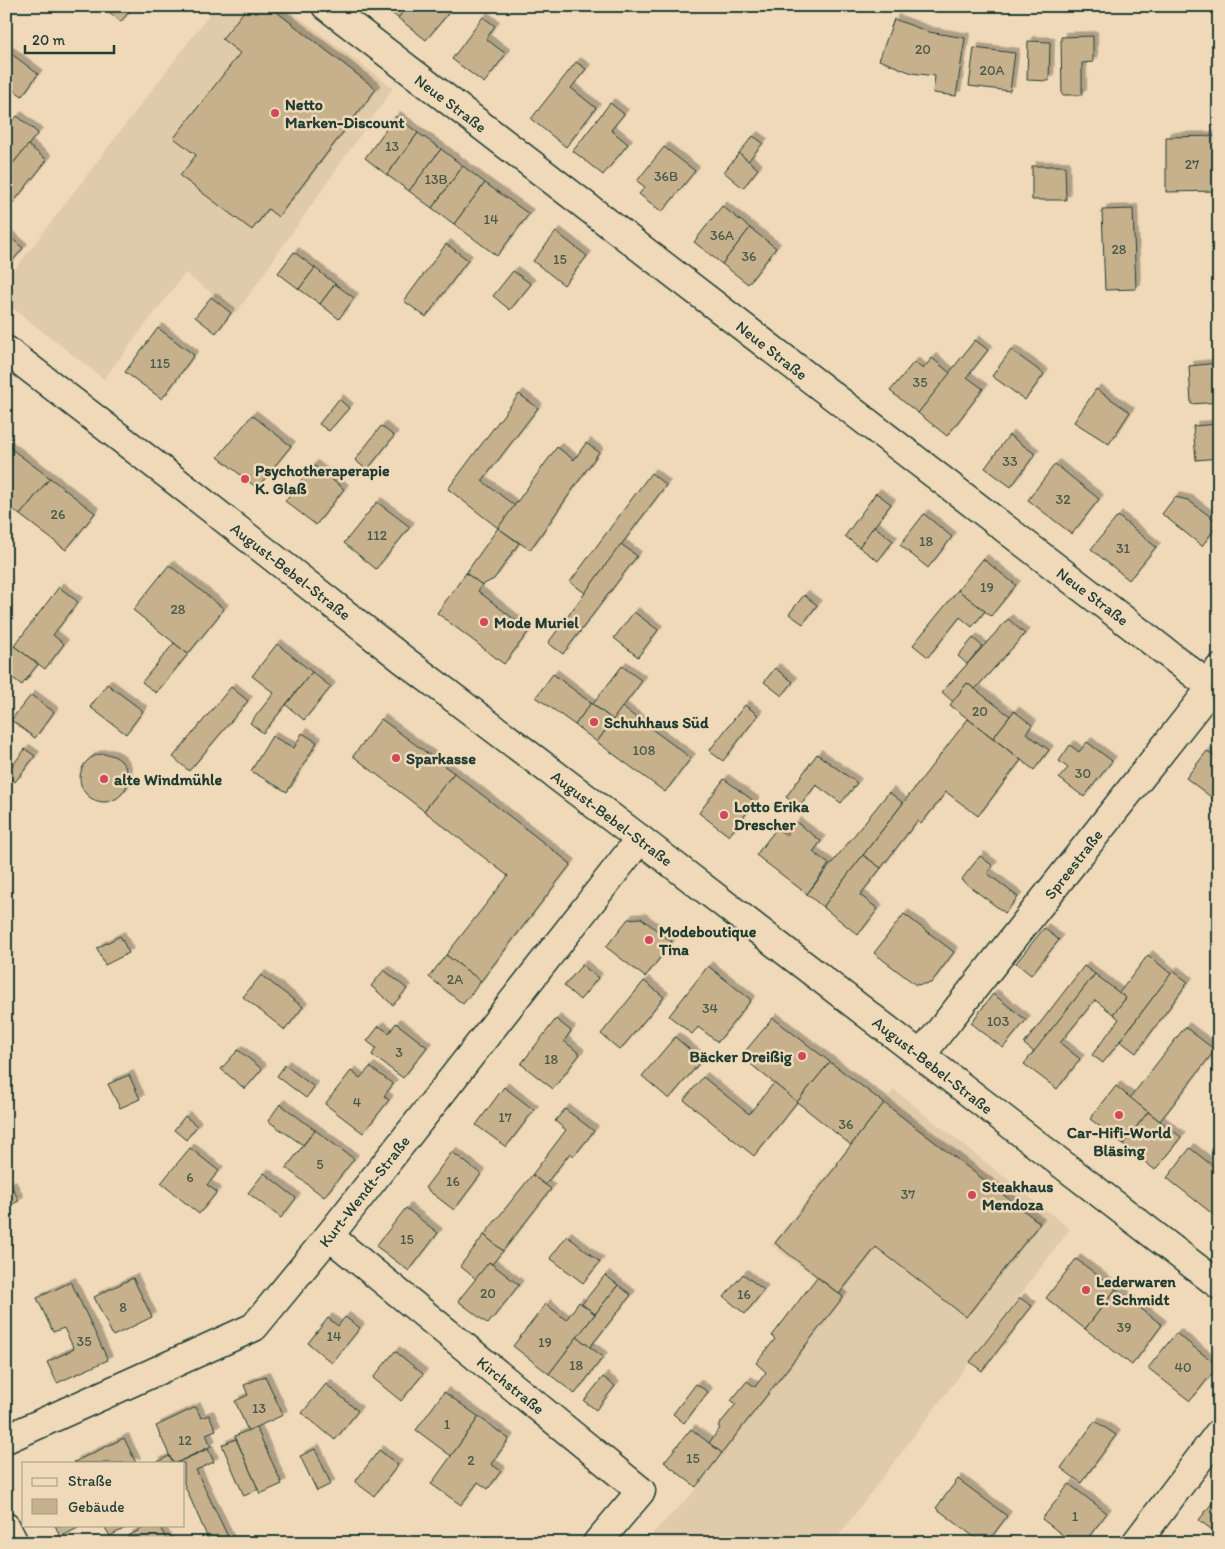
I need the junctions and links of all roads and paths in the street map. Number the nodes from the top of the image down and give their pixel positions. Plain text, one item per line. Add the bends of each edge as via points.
1 (326, 6) edge
2 (6, 350) edge
3 (1216, 683) edge
4 (640, 839) junction
5 (921, 1055) junction
6 (329, 1236) junction
7 (1219, 1285) edge
8 (1219, 1433) edge
9 (6, 1439) edge
10 (6, 1527) edge
11 (14, 1543) edge
12 (597, 1543) edge
13 (1136, 1543) edge

1 - 3 street, Neue Straße
2 - 4 street, August-Bebel-Straße via 405,661
3 - 5 street, Spreestraße
4 - 5 street, August-Bebel-Straße
4 - 6 street, Kurt-Wendt-Straße
5 - 7 street, August-Bebel-Straße
6 - 9 street, Kurt-Wendt-Straße via 254,1327
6 - 12 street, Kirchstraße via 641,1491
8 - 13 street
10 - 11 street

